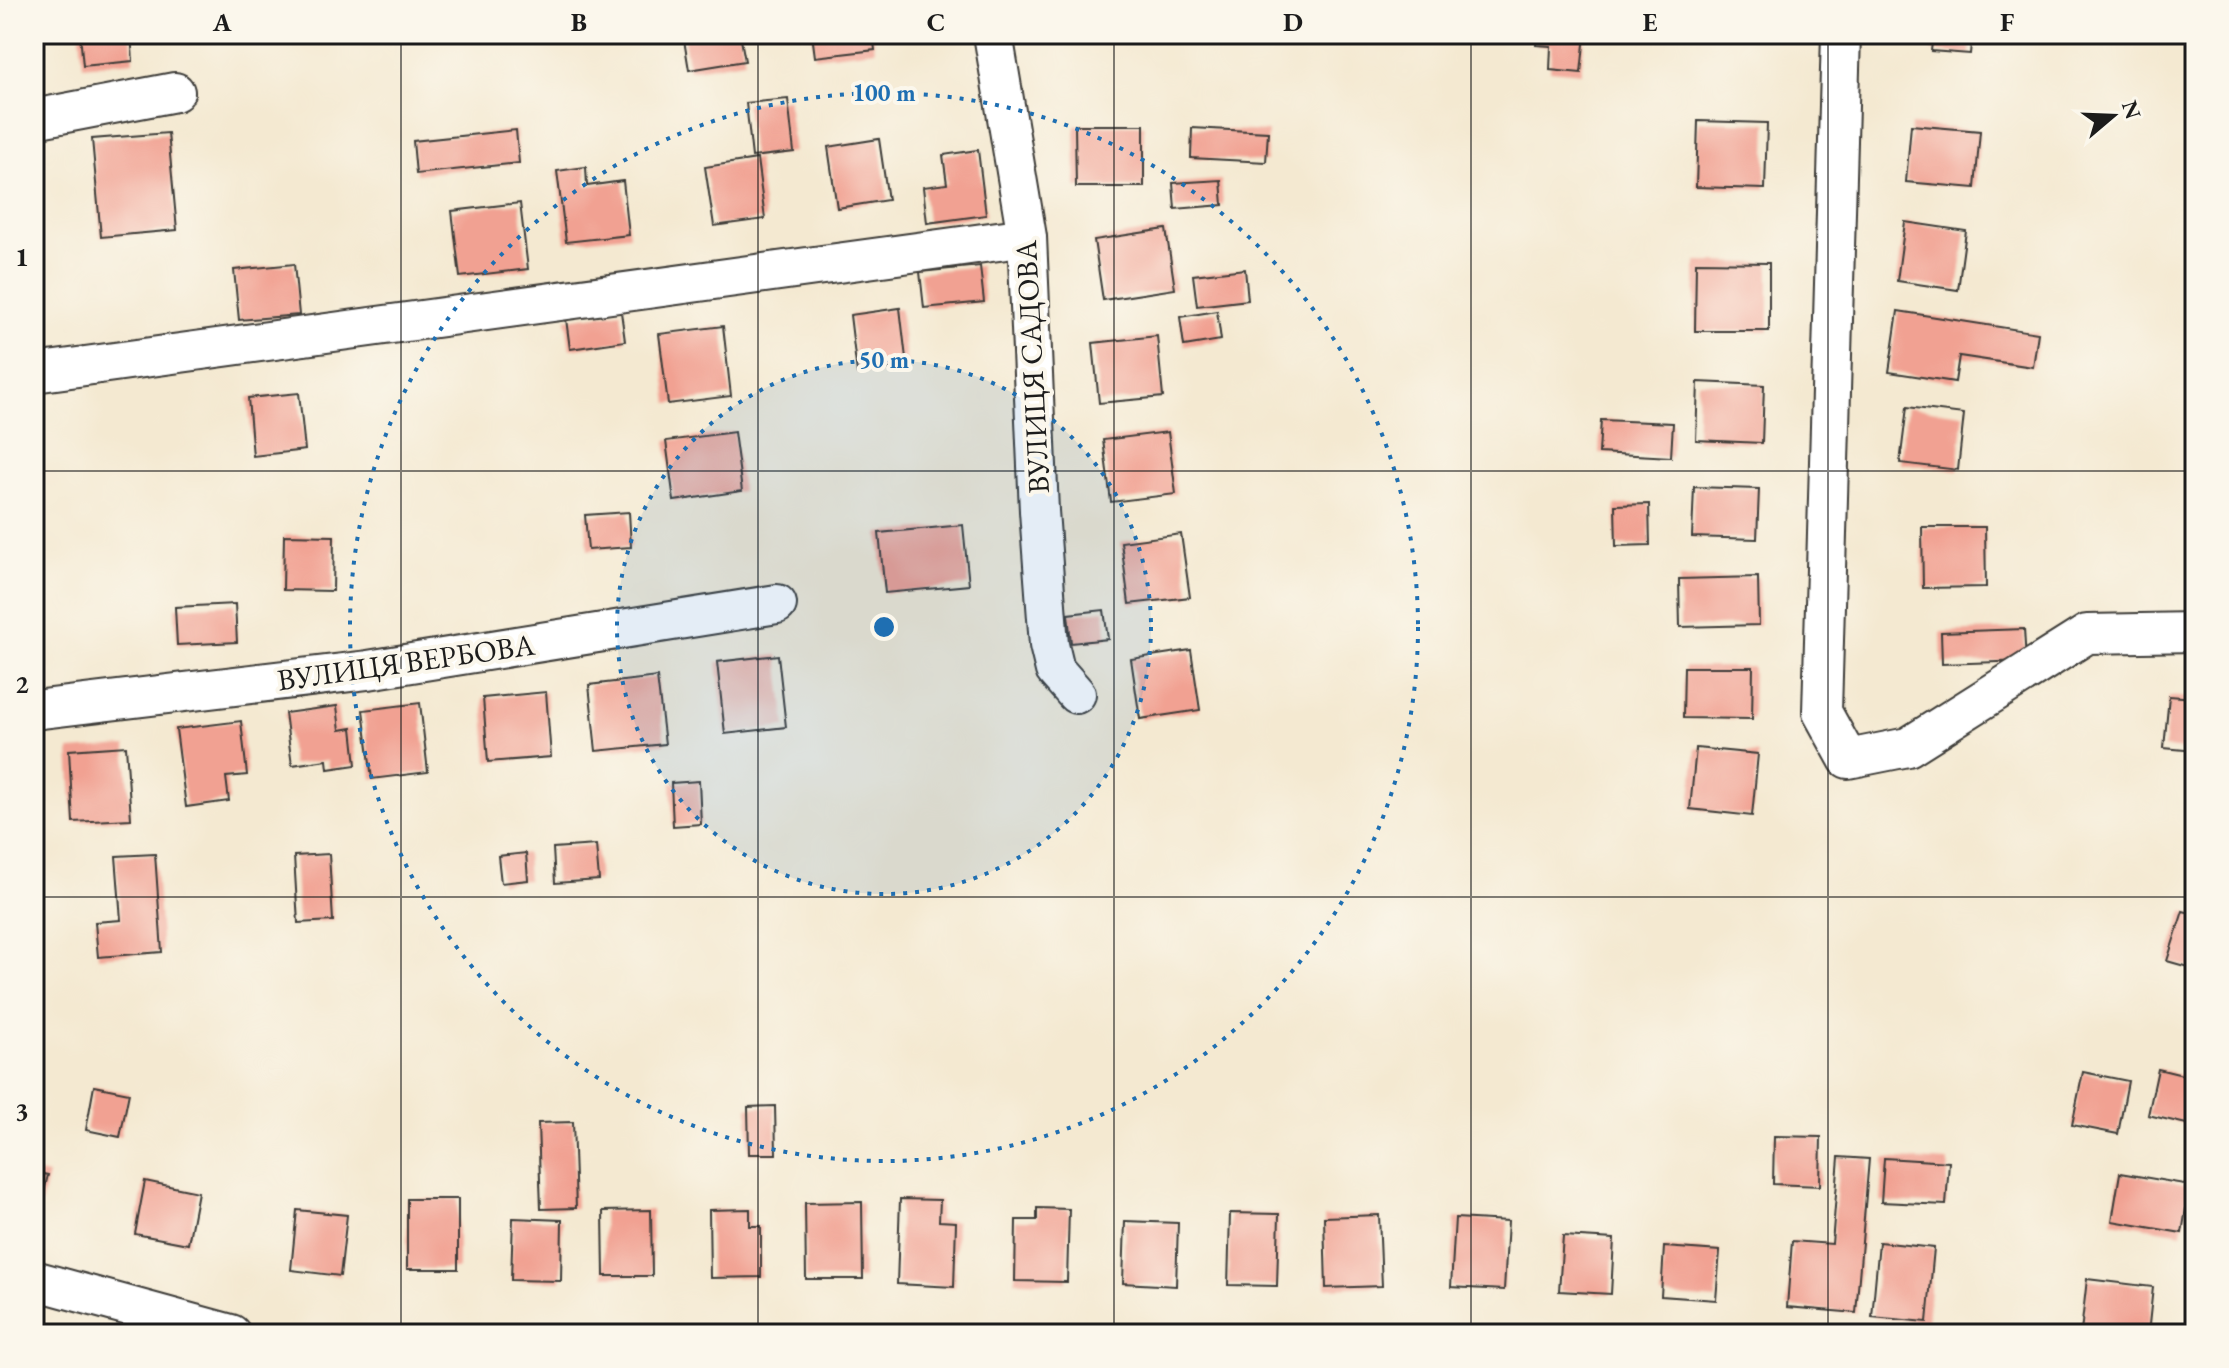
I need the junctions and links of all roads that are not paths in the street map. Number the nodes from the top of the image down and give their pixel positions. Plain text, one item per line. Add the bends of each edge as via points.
1 (993, 34) edge
2 (1841, 34) edge
3 (175, 92) dead end
4 (34, 119) edge
5 (1027, 237) junction
6 (34, 373) edge
7 (777, 604) dead end
8 (2195, 632) edge
9 (1076, 694) dead end
10 (34, 710) edge
11 (34, 1280) edge
12 (231, 1334) edge

1 - 5 street, ВУЛИЦЯ САДОВА
2 - 8 street via 1822,712 1848,759 1908,747 2087,634
3 - 4 street
5 - 6 street
5 - 9 street, ВУЛИЦЯ САДОВА via 1049,645 1055,670
7 - 10 street, ВУЛИЦЯ ВЕРБОВА via 368,670
11 - 12 street

